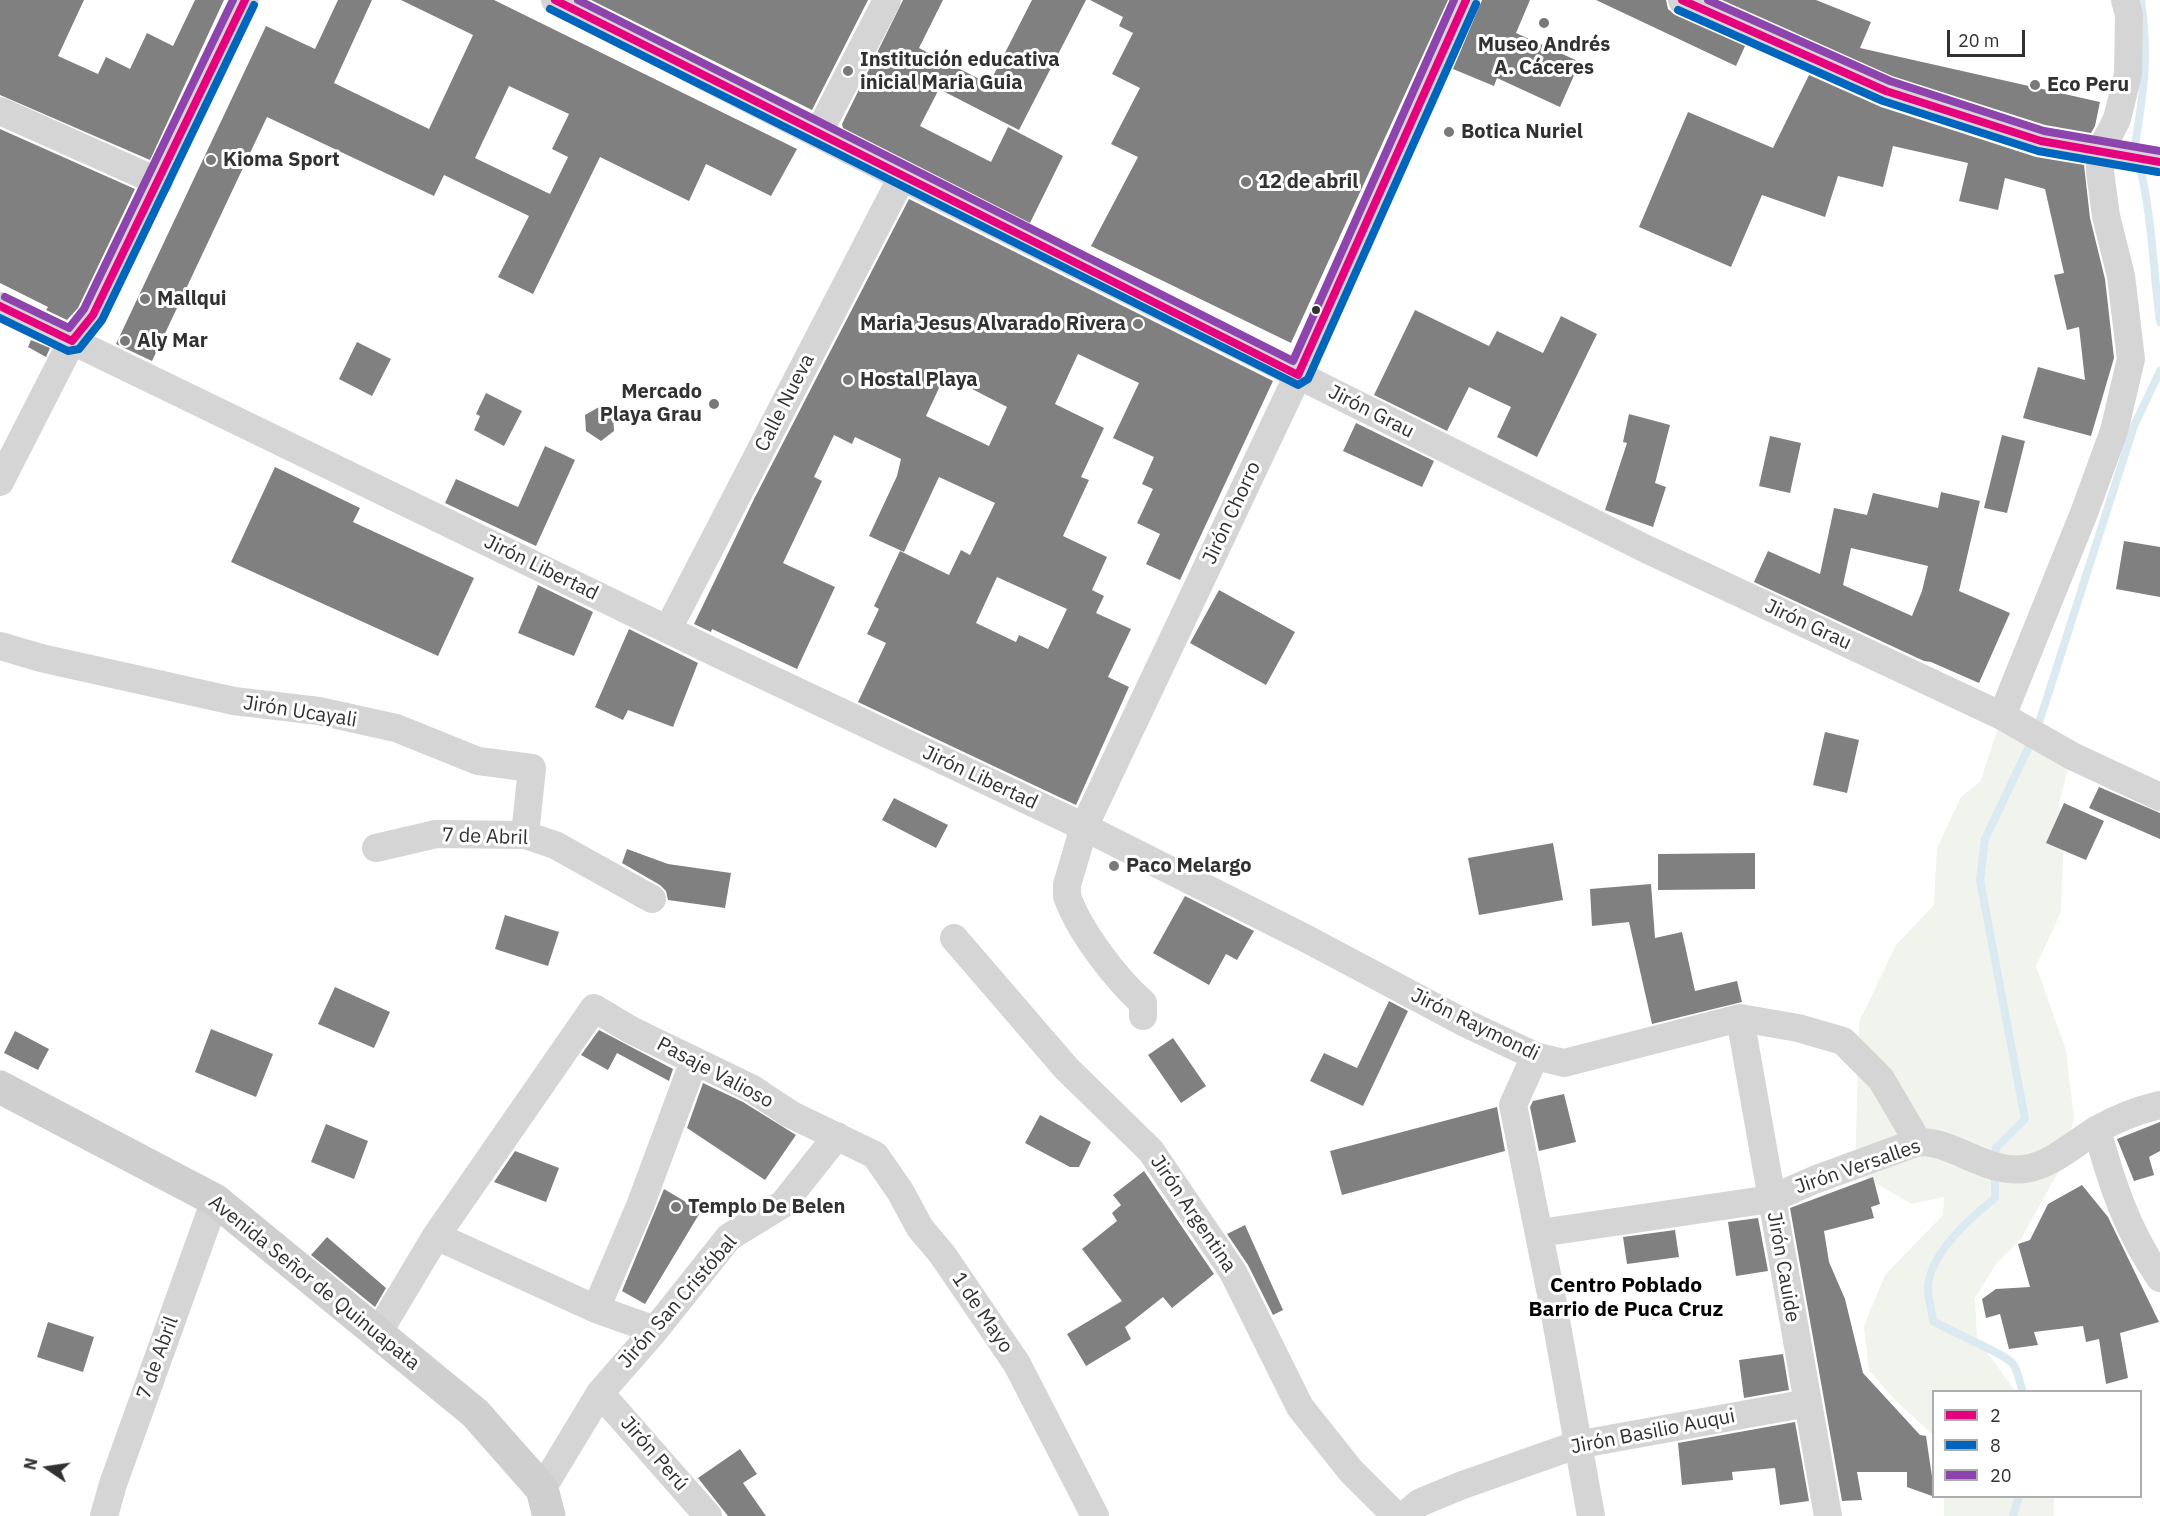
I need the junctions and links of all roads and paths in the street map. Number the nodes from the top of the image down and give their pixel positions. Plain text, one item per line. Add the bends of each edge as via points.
1 (245, 0) edge
2 (887, 0) edge
3 (1466, 0) edge
4 (1682, 0) edge
5 (2125, 0) edge
6 (567, 3) edge
7 (0, 111) edge
8 (818, 134) junction
9 (2103, 152) junction
10 (2151, 161) edge
11 (902, 177) junction
12 (159, 182) junction
13 (0, 306) edge
14 (72, 341) junction
15 (1298, 375) junction
16 (0, 482) edge
17 (668, 629) junction
18 (0, 646) edge
19 (2002, 716) junction
20 (2160, 797) edge
21 (1084, 827) junction
22 (525, 835) junction
23 (376, 848) dead end
24 (652, 899) dead end
25 (954, 938) dead end
26 (1143, 1016) dead end
27 (1740, 1018) junction
28 (1536, 1056) junction
29 (694, 1061) junction
30 (0, 1087) edge
31 (2160, 1105) edge
32 (2097, 1130) junction
33 (837, 1136) junction
34 (1927, 1143) junction
35 (1771, 1199) junction
36 (215, 1200) junction
37 (1540, 1233) junction
38 (436, 1236) junction
39 (2160, 1278) edge
40 (596, 1309) junction
41 (655, 1330) junction
42 (378, 1333) junction
43 (600, 1393) junction
44 (1808, 1403) junction
45 (1576, 1445) junction
46 (545, 1502) edge
47 (104, 1516) edge
48 (708, 1516) edge
49 (1095, 1516) edge
50 (1396, 1516) edge
51 (1404, 1516) edge
52 (1591, 1516) edge
53 (1828, 1516) edge

1 - 12 street
2 - 8 street
3 - 15 street, Jirón Chorro
4 - 9 street via 1886,91 2041,141
5 - 9 street via 2128,74 2117,119
6 - 8 street, Jirón Grau
7 - 12 street
8 - 11 street, Jirón Grau
9 - 10 street
9 - 19 street via 2103,194 2121,276 2131,359 2114,431 2088,503
11 - 15 street, Jirón Grau
11 - 17 street, Calle Nueva
12 - 14 street via 93,315
13 - 14 street, Jirón Libertad
14 - 16 street
14 - 17 street, Jirón Libertad
15 - 19 street, Jirón Grau via 1646,549
15 - 21 street, Jirón Chorro
17 - 21 street, Jirón Libertad
18 - 22 street, Jirón Ucayali via 234,701 319,711 385,726 478,761 532,768
19 - 20 street, Jirón Grau via 2072,756
21 - 26 street, Jirón Chorro via 1067,896 1108,966 1143,1003
21 - 28 street, Jirón Raymondi
22 - 23 street, 7 de Abril via 436,834
22 - 24 street, 7 de Abril via 555,845
25 - 50 street, Jirón Argentina via 1066,1068 1151,1151 1233,1272 1300,1407 1351,1470
27 - 28 street, Jirón Raymondi via 1564,1063
27 - 34 street, Jirón Raymondi via 1843,1041 1881,1079
27 - 35 street, Jirón Cauide
28 - 37 street via 1513,1105
29 - 33 street, Pasaje Valioso
29 - 38 street, Pasaje Valioso via 594,1008
29 - 40 street via 640,1206
30 - 36 street, Avenida Señor de Quinuapata
31 - 32 street, Jirón Versalles
32 - 34 street, Jirón Versalles via 2039,1165 2016,1169 1988,1164
32 - 39 street via 2122,1210 2139,1249
33 - 41 street, Jirón San Cristóbal via 783,1204 729,1237
33 - 49 street, 1 de Mayo via 875,1155 920,1228 994,1328 1042,1410
34 - 35 street, Jirón Versalles via 1814,1179
35 - 37 street, Jirón Versalles
35 - 44 street, Jirón Cauide
36 - 42 street, Avenida Señor de Quinuapata
36 - 47 street, 7 de Abril
37 - 45 street
38 - 40 street
38 - 42 street
40 - 41 street
41 - 43 street, Jirón San Cristóbal
42 - 46 street, Avenida Señor de Quinuapata via 475,1413
43 - 46 street, Jirón San Cristóbal
43 - 48 street, Jirón Perú
44 - 45 street, Jirón Basilio Auqui
44 - 53 street, Jirón Cauide
45 - 51 street, Jirón Basilio Auqui via 1450,1490 1419,1503
45 - 52 street

